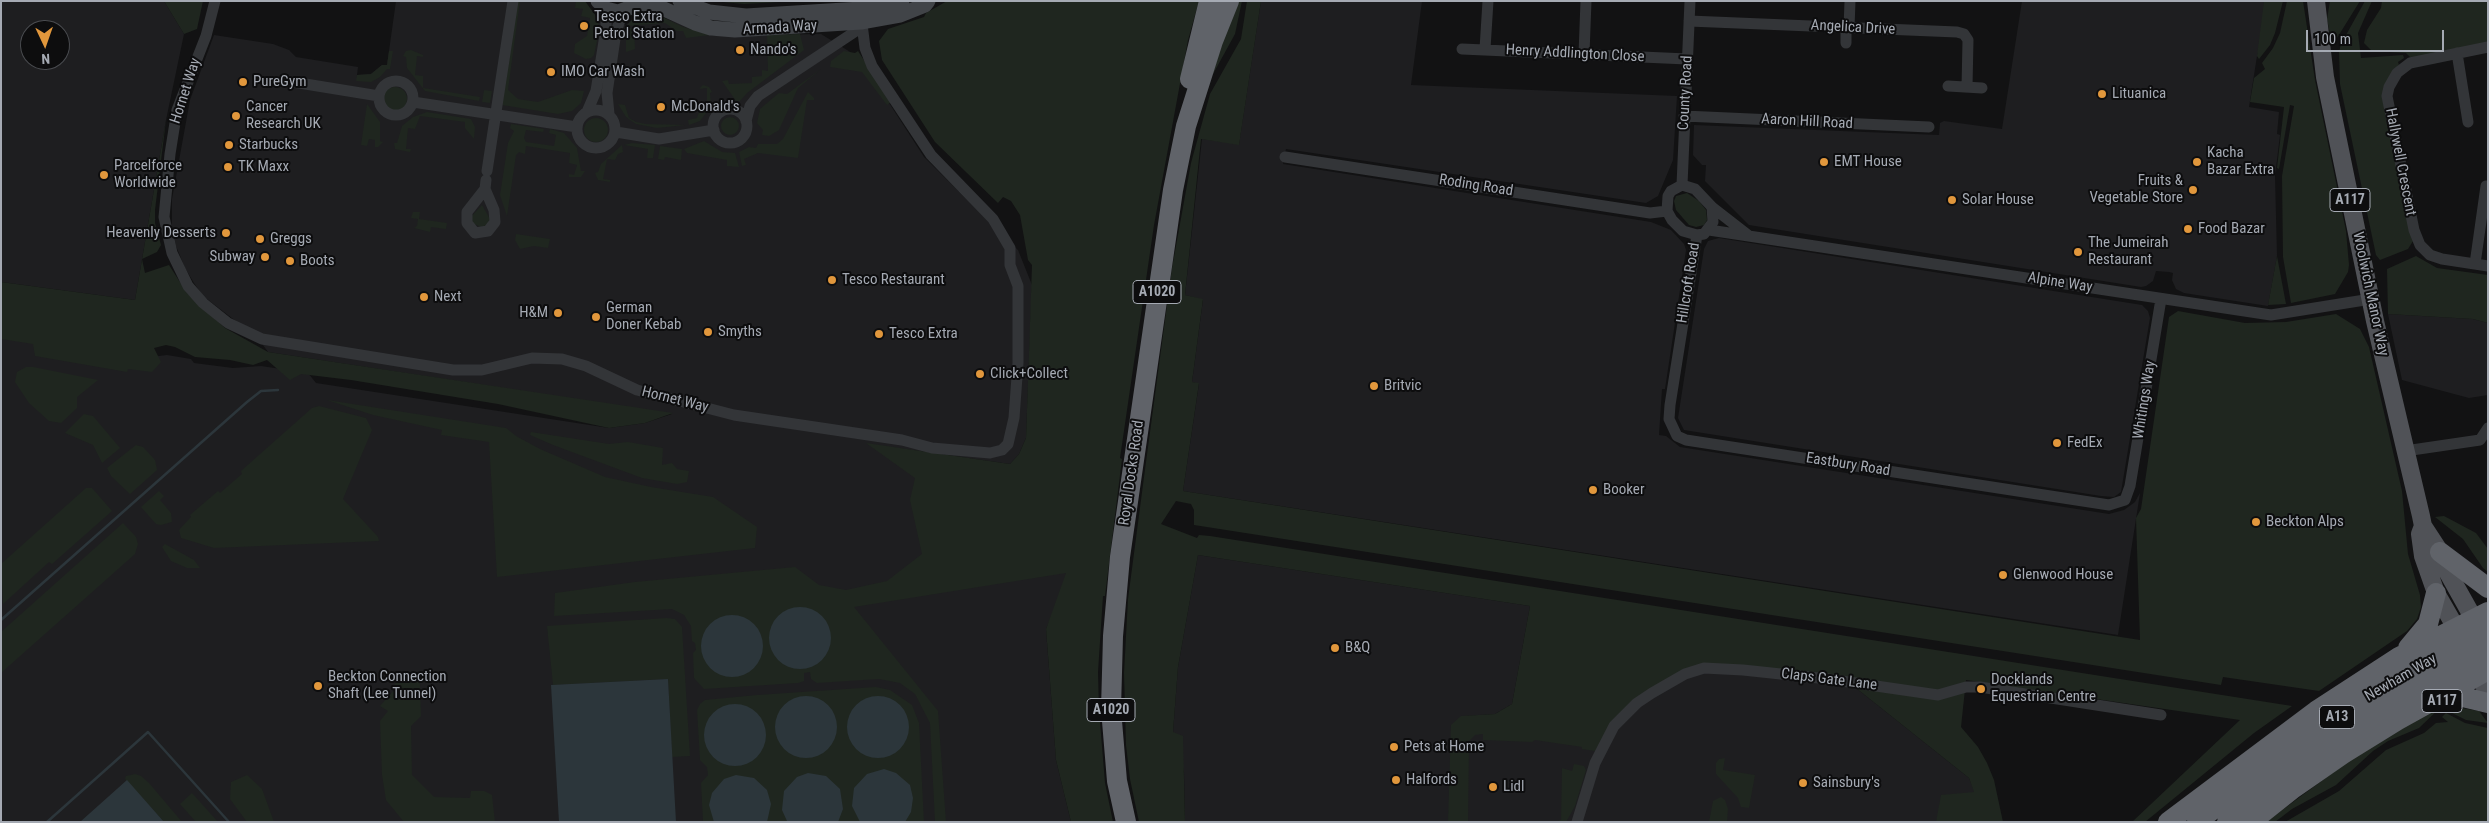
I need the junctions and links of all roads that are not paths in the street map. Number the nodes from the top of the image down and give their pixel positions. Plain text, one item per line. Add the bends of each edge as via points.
1 (215, 1) edge
2 (513, 1) edge
3 (680, 1) edge
4 (902, 1) edge
5 (928, 1) edge
6 (1230, 1) edge
7 (1488, 1) edge
8 (1586, 1) edge
9 (1690, 1) edge
10 (1850, 1) edge
11 (2316, 1) edge
12 (600, 3) edge
13 (632, 4) edge
14 (1207, 4) edge
15 (861, 20) junction
16 (1689, 21) junction
17 (1847, 28) junction
18 (1846, 43) dead end
19 (2488, 47) edge
20 (1462, 48) dead end
21 (1485, 49) junction
22 (2457, 53) junction
23 (1584, 54) junction
24 (1687, 59) junction
25 (287, 81) dead end
26 (1948, 86) dead end
27 (1967, 87) junction
28 (1982, 88) dead end
29 (378, 96) junction
30 (413, 102) junction
31 (588, 112) junction
32 (496, 114) junction
33 (609, 114) junction
34 (1684, 116) junction
35 (746, 121) junction
36 (2468, 122) dead end
37 (1186, 126) junction
38 (577, 127) junction
39 (1929, 127) dead end
40 (714, 130) junction
41 (616, 132) junction
42 (1284, 157) dead end
43 (486, 180) dead end
44 (1682, 185) junction
45 (2486, 186) dead end
46 (1712, 207) junction
47 (1667, 211) junction
48 (1709, 230) junction
49 (1697, 235) junction
50 (1749, 236) junction
51 (2475, 264) junction
52 (2488, 266) edge
53 (2160, 299) junction
54 (2371, 299) junction
55 (1682, 332) joint
56 (2488, 428) edge
57 (2405, 451) junction
58 (2125, 500) joint
59 (2424, 526) junction
60 (2440, 552) junction
61 (2488, 588) edge
62 (2436, 593) junction
63 (2479, 622) edge
64 (2483, 648) edge
65 (2400, 657) junction
66 (2485, 676) edge
67 (2488, 703) edge
68 (2161, 714) dead end
69 (2398, 720) junction
70 (1126, 822) edge
71 (1577, 822) edge
72 (2168, 822) edge
73 (2197, 822) edge
74 (2227, 822) edge
75 (2251, 822) edge

1 - 15 street, Hornet Way via 206,36 178,110 164,217 172,253 188,286 228,323 262,339 452,370 482,370 532,358 562,359 586,366 637,390 734,415 902,440 952,451 990,453 1002,450 1012,432 1018,363 1018,286 1010,265 1010,248 994,219 952,178 912,128 872,66 865,48
2 - 32 street
3 - 15 street, Armada Way via 709,12 740,16
4 - 15 street, Armada Way
5 - 15 street, Armada Way via 926,5 900,15
6 - 37 highway, Royal Docks Road / A1020 via 1213,41
7 - 21 street
8 - 23 street
9 - 16 street, County Road
10 - 17 street
11 - 54 main road, Woolwich Manor Way / A117 via 2325,78
12 - 13 street, Armada Way via 606,9 618,12
12 - 31 street via 606,29 596,91
13 - 15 street, Armada Way via 655,5 694,23 721,29 777,28
13 - 33 street via 616,32 607,93
14 - 37 highway, Royal Docks Road / A1020 via 1190,71
15 - 35 street via 758,96 750,106
16 - 17 street, Angelica Drive
16 - 24 street, County Road
17 - 18 street
17 - 27 street, Angelica Drive via 1964,34 1968,40
19 - 22 street, Hallywell Crescent
20 - 21 street, Henry Addlington Close
21 - 23 street, Henry Addlington Close
22 - 36 street
22 - 51 street, Hallywell Crescent via 2418,60 2402,68 2389,87 2388,101 2412,223 2420,245 2430,255
23 - 24 street, Henry Addlington Close
24 - 34 street, County Road
25 - 29 street
26 - 27 street
27 - 28 street
29 - 30 street via 380,106 392,115 403,114
29 - 30 street via 383,86 397,81 410,88
30 - 32 street
31 - 33 street via 598,110
31 - 38 street
32 - 38 street
32 - 43 street
33 - 41 street via 615,122
34 - 39 street, Aaron Hill Road
34 - 44 street, County Road
35 - 40 street via 735,110 725,110 714,120
35 - 40 street via 746,133 734,142 723,141
37 - 70 highway, Royal Docks Road / A1020 via 1165,237 1116,597 1111,709 1117,781
38 - 41 street via 579,138 593,148 605,146
40 - 41 street via 658,139
42 - 47 street, Roding Road via 1650,214
44 - 46 street, Alpine Way via 1696,189
44 - 47 street via 1668,196
45 - 51 street
46 - 48 street via 1714,222
46 - 50 street, Alpine Way
47 - 49 street via 1678,227
48 - 49 street
48 - 50 street, Alpine Way
49 - 55 street, Hillcroft Road
50 - 53 street, Alpine Way
51 - 52 street, Hallywell Crescent
53 - 54 street, Alpine Way via 2271,315
53 - 58 street, Whitings Way via 2145,403
54 - 57 main road, Woolwich Manor Way / A117
55 - 58 street, Eastbury Road via 1669,419 1676,436 1686,440 2109,505
56 - 57 street via 2480,440
57 - 59 main road, Woolwich Manor Way / A117
59 - 60 main road, Woolwich Manor Way / A117
59 - 62 main road, Woolwich Manor Way / A117 via 2420,534 2423,556
60 - 61 highway
60 - 63 main road, A117 via 2457,574
62 - 63 main road, Woolwich Manor Way / A117
62 - 65 highway, A13 via 2424,631
63 - 64 main road, Woolwich Manor Way / A117
63 - 65 highway
63 - 66 main road, A117 via 2457,640
63 - 73 highway, Newham Way / A13 via 2423,664 2349,708
64 - 66 main road, A117
64 - 74 highway, Newham Way / A13 via 2359,724
65 - 72 highway, A13 via 2316,711
66 - 69 highway, A13
67 - 69 highway, A117 via 2473,698 2454,698
68 - 71 street, Claps Gate Lane via 1980,687 1966,687 1938,695 1818,678 1704,668 1652,693 1614,726 1595,763
69 - 75 highway, A13 via 2302,782

